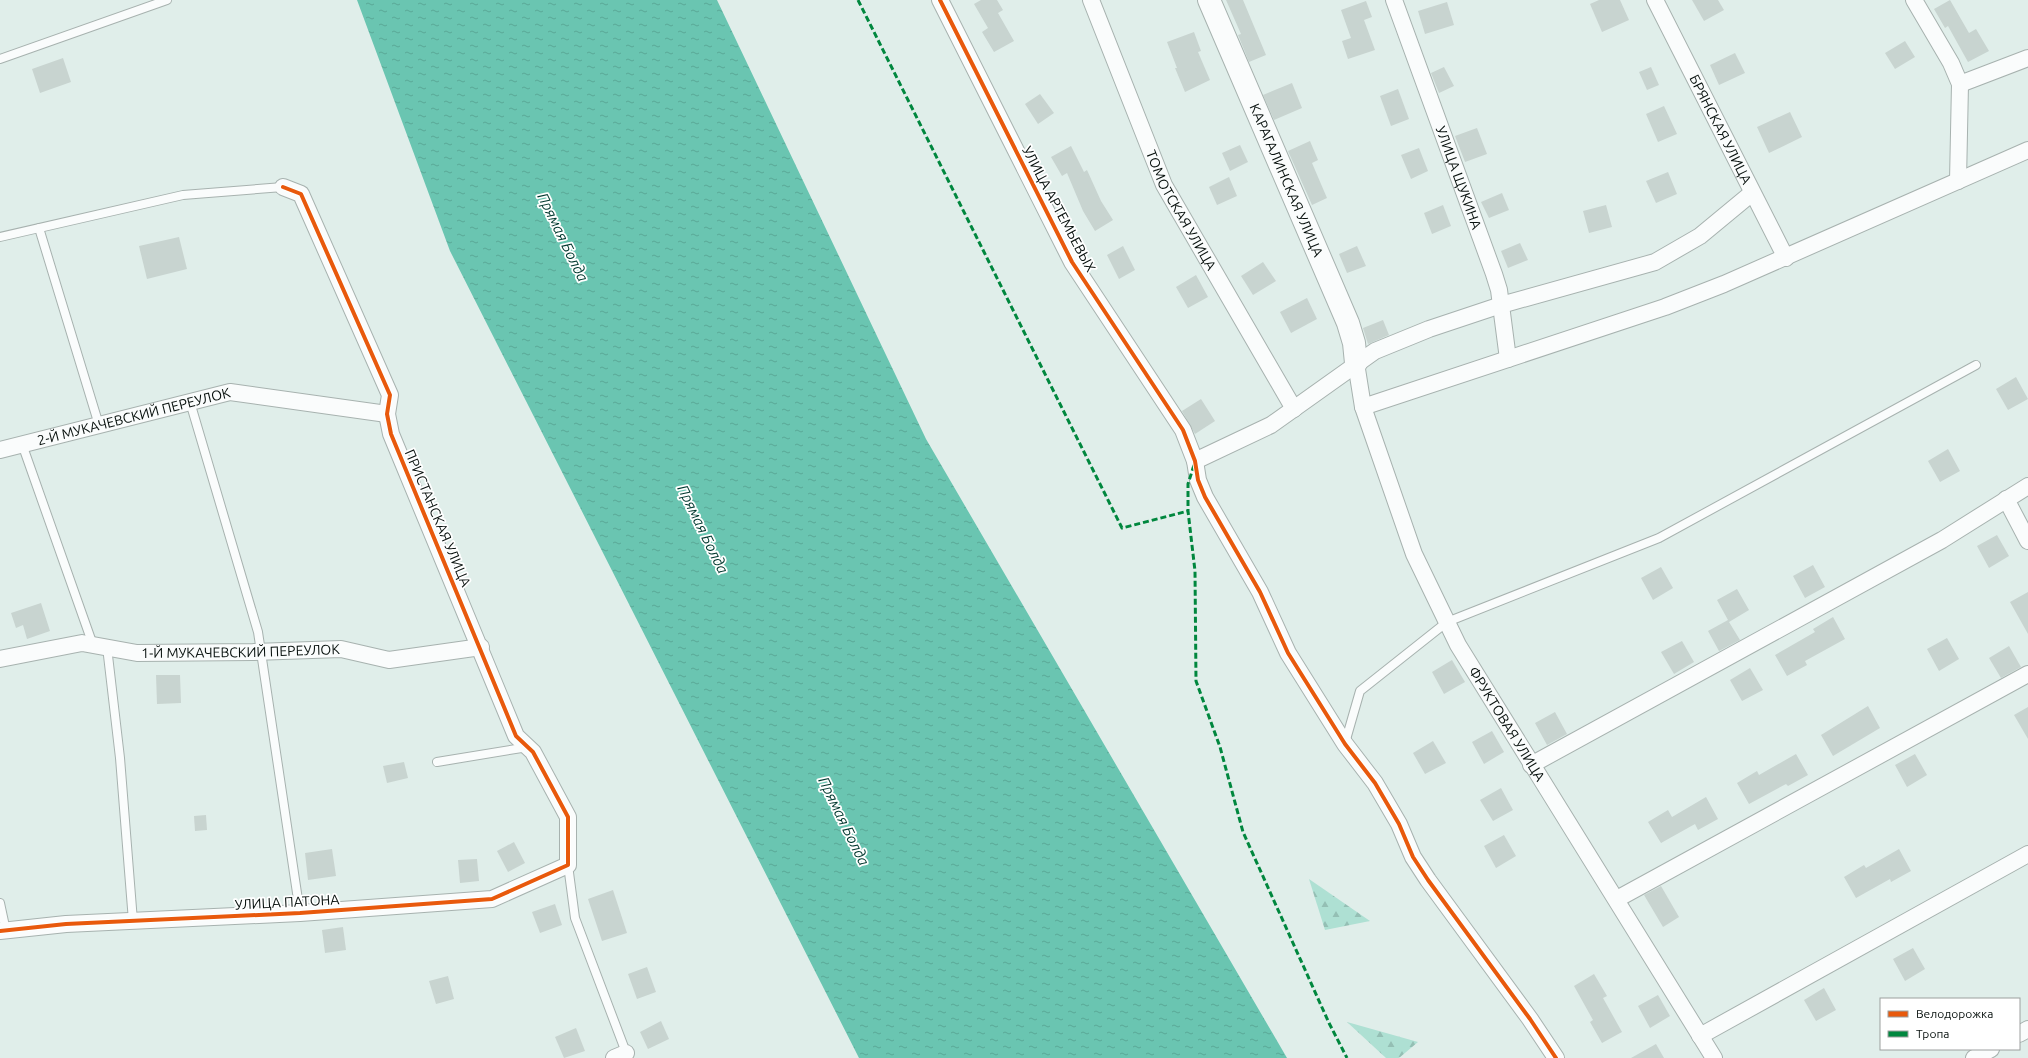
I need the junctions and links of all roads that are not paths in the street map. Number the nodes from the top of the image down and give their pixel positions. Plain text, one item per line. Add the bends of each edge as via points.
1 (168, 0) edge
2 (940, 0) edge
3 (1091, 0) edge
4 (1209, 0) edge
5 (1394, 0) edge
6 (1655, 0) edge
7 (1914, 0) edge
8 (2028, 58) edge
9 (0, 59) edge
10 (1960, 84) junction
11 (2028, 150) edge
12 (1958, 182) junction
13 (283, 187) joint
14 (1752, 193) junction
15 (39, 228) junction
16 (0, 237) edge
17 (1786, 258) junction
18 (1501, 305) junction
19 (1508, 359) junction
20 (1356, 363) junction
21 (1976, 365) dead end
22 (190, 402) junction
23 (1363, 407) junction
24 (1294, 409) junction
25 (387, 414) junction
26 (99, 425) junction
27 (22, 444) junction
28 (0, 450) edge
29 (1195, 461) junction
30 (2028, 486) edge
31 (2006, 499) junction
32 (2028, 541) edge
33 (1447, 622) junction
34 (100, 646) junction
35 (481, 647) junction
36 (260, 652) junction
37 (0, 659) edge
38 (2028, 674) edge
39 (1345, 744) junction
40 (528, 747) junction
41 (437, 762) dead end
42 (1531, 765) junction
43 (2028, 854) edge
44 (568, 865) junction
45 (1617, 899) junction
46 (0, 903) edge
47 (300, 913) junction
48 (133, 921) junction
49 (3, 931) edge
50 (1700, 1036) junction
51 (1988, 1050) edge
52 (623, 1056) edge
53 (1556, 1058) edge
54 (1714, 1058) edge
55 (1974, 1058) edge

1 - 9 lane
2 - 29 street, УЛИЦА АРТЕМЬЕВЫХ via 1072,262 1183,430
3 - 24 street, ТОМОТСКАЯ УЛИЦА via 1164,185
4 - 20 street, КАРАГАЛИНСКАЯ УЛИЦА via 1348,323
5 - 18 street, УЛИЦА ЩУКИНА via 1494,274
6 - 14 street, БРЯНСКАЯ УЛИЦА
7 - 10 street via 1951,63
8 - 10 street
10 - 12 street
11 - 12 street
12 - 17 street
13 - 15 lane via 183,195
13 - 25 street, ПРИСТАНСКАЯ УЛИЦА via 301,194 390,395
14 - 17 street, БРЯНСКАЯ УЛИЦА
14 - 18 street via 1700,236 1655,262
15 - 16 lane
15 - 26 lane
17 - 19 street via 1665,307
18 - 19 street, УЛИЦА ЩУКИНА
18 - 20 street via 1429,329 1375,351
19 - 23 street
20 - 23 street, ФРУКТОВАЯ УЛИЦА
20 - 24 street
21 - 33 lane via 1658,538
22 - 25 street, 2-Й МУКАЧЕВСКИЙ ПЕРЕУЛОК via 230,392
22 - 26 street, 2-Й МУКАЧЕВСКИЙ ПЕРЕУЛОК
22 - 36 lane via 258,632
23 - 33 street, ФРУКТОВАЯ УЛИЦА via 1414,554
24 - 29 street via 1271,426
25 - 35 street, ПРИСТАНСКАЯ УЛИЦА via 391,434
26 - 27 street, 2-Й МУКАЧЕВСКИЙ ПЕРЕУЛОК
27 - 28 street, 2-Й МУКАЧЕВСКИЙ ПЕРЕУЛОК
27 - 34 lane
29 - 39 street, УЛИЦА АРТЕМЬЕВЫХ via 1198,480 1205,497 1260,592 1288,653
30 - 31 street
31 - 32 street
31 - 42 street via 1942,540
33 - 39 lane via 1360,691
33 - 42 street, ФРУКТОВАЯ УЛИЦА via 1458,645
34 - 36 street, 1-Й МУКАЧЕВСКИЙ ПЕРЕУЛОК via 137,653
34 - 37 street, 1-Й МУКАЧЕВСКИЙ ПЕРЕУЛОК via 82,643
34 - 48 lane via 120,758
35 - 36 street, 1-Й МУКАЧЕВСКИЙ ПЕРЕУЛОК via 389,660 341,649
35 - 40 street, ПРИСТАНСКАЯ УЛИЦА via 516,736
36 - 47 lane
38 - 45 street
39 - 53 street, УЛИЦА АРТЕМЬЕВЫХ via 1375,783 1399,824 1413,857 1428,880
40 - 41 lane
40 - 44 street, ПРИСТАНСКАЯ УЛИЦА via 568,817
42 - 45 street, ФРУКТОВАЯ УЛИЦА
43 - 50 street
44 - 47 street, УЛИЦА ПАТОНА via 492,899
44 - 52 lane via 575,918
45 - 50 street, ФРУКТОВАЯ УЛИЦА
46 - 49 lane
47 - 48 street, УЛИЦА ПАТОНА
48 - 49 street, УЛИЦА ПАТОНА via 66,924
50 - 54 street, ФРУКТОВАЯ УЛИЦА
51 - 55 street

